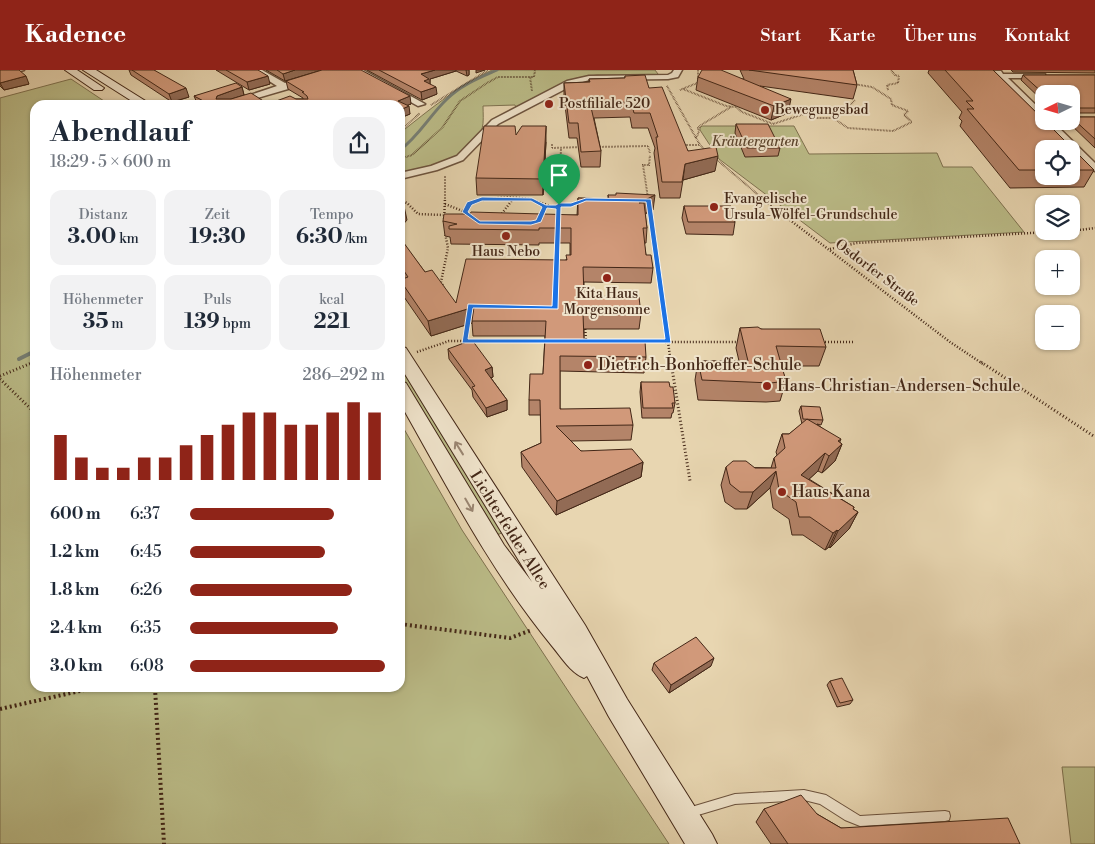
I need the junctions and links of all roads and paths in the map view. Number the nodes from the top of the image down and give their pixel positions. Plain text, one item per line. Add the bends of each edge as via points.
1 (20, 70) edge
2 (70, 70) edge
3 (88, 70) edge
4 (256, 70) edge
5 (336, 70) edge
6 (357, 70) edge
7 (488, 70) edge
8 (535, 70) edge
9 (678, 70) edge
10 (698, 70) edge
11 (891, 70) edge
12 (998, 73) edge
13 (0, 74) edge
14 (1049, 76) edge
15 (662, 77) junction
16 (848, 84) edge
17 (281, 88) junction
18 (888, 90) dead end
19 (291, 97) edge
20 (117, 100) edge
21 (138, 100) edge
22 (241, 100) edge
23 (855, 100) dead end
24 (731, 107) junction
25 (423, 108) junction
26 (847, 108) junction
27 (1035, 109) edge
28 (844, 110) dead end
29 (804, 114) junction
30 (688, 125) junction
31 (700, 125) junction
32 (405, 126) edge
33 (1056, 130) edge
34 (696, 138) junction
35 (552, 144) dead end
36 (681, 145) edge
37 (700, 145) junction
38 (648, 146) junction
39 (657, 146) edge
40 (562, 148) junction
41 (707, 151) edge
42 (405, 157) edge
43 (715, 158) edge
44 (1095, 168) edge
45 (405, 175) edge
46 (445, 175) dead end
47 (513, 199) junction
48 (586, 200) edge
49 (640, 200) edge
50 (649, 200) junction
51 (405, 201) edge
52 (445, 204) junction
53 (559, 206) junction
54 (545, 207) junction
55 (465, 212) junction
56 (443, 215) junction
57 (473, 220) edge
58 (539, 221) edge
59 (444, 223) edge
60 (496, 223) edge
61 (558, 225) edge
62 (1095, 228) edge
63 (1080, 230) edge
64 (445, 231) edge
65 (1035, 233) edge
66 (558, 234) edge
67 (830, 250) junction
68 (556, 271) edge
69 (448, 294) edge
70 (469, 315) edge
71 (585, 324) edge
72 (549, 340) edge
73 (577, 340) edge
74 (586, 340) junction
75 (595, 340) edge
76 (465, 341) junction
77 (632, 341) edge
78 (668, 342) junction
79 (745, 342) edge
80 (814, 342) edge
81 (854, 342) dead end
82 (405, 353) edge
83 (405, 360) edge
84 (30, 364) edge
85 (0, 378) edge
86 (405, 396) edge
87 (30, 408) edge
88 (1095, 437) edge
89 (690, 480) dead end
90 (548, 623) junction
91 (405, 625) edge
92 (74, 692) edge
93 (155, 692) edge
94 (0, 708) edge
95 (618, 708) junction
96 (683, 814) junction
97 (945, 816) dead end
98 (164, 844) edge
99 (702, 844) edge

1 - 13 street
2 - 20 main road
3 - 21 main road
4 - 17 street
5 - 17 street
6 - 25 street
7 - 25 path
8 - 42 path via 534,77 498,77 460,101 442,128 412,155
9 - 15 street via 675,75
10 - 24 path via 698,78 702,81 682,89
11 - 18 path via 899,76 898,83 887,85
12 - 14 street
12 - 27 street
15 - 30 path
15 - 45 street via 589,78 570,83 495,122 460,158
16 - 29 path via 872,87 891,99 892,105 908,111 904,115 912,122 893,131 848,128 833,118
17 - 19 street
17 - 22 street
23 - 26 path
24 - 29 path via 773,124
24 - 31 path
25 - 32 path
26 - 28 path
26 - 29 path via 803,111
30 - 31 path
30 - 34 path
31 - 34 path
33 - 44 street
34 - 37 path
35 - 40 path via 552,148
36 - 37 path
37 - 41 path
38 - 39 path
38 - 40 path
38 - 50 path via 648,165 643,165
40 - 53 path
43 - 67 path, Osdorfer Straße via 760,198
46 - 52 path
47 - 54 path via 532,199
47 - 55 path via 475,201
47 - 60 path
48 - 53 path
49 - 50 path
50 - 78 path
51 - 56 path via 416,213
52 - 55 path
52 - 56 path
53 - 54 path
53 - 61 path
54 - 58 path
55 - 57 path
56 - 59 path
62 - 63 path
64 - 69 path via 448,248 442,282
65 - 67 path via 857,243
66 - 68 path
67 - 88 path, Osdorfer Straße via 950,342
70 - 76 path
71 - 74 path
72 - 76 path
73 - 74 path
74 - 75 path
76 - 82 path via 448,341
77 - 78 path
78 - 79 path
78 - 89 path
80 - 81 path
95 -> 83 main road, Lichterfelder Allee via 576,633
84 - 85 path
85 - 87 path
86 -> 90 main road, Lichterfelder Allee via 496,551
90 - 91 path via 510,638
90 - 95 main road, Lichterfelder Allee
92 - 94 path
93 - 98 path
95 - 96 main road, Lichterfelder Allee
96 - 97 lane via 730,800 804,796 822,799 860,821
96 - 99 main road, Lichterfelder Allee

